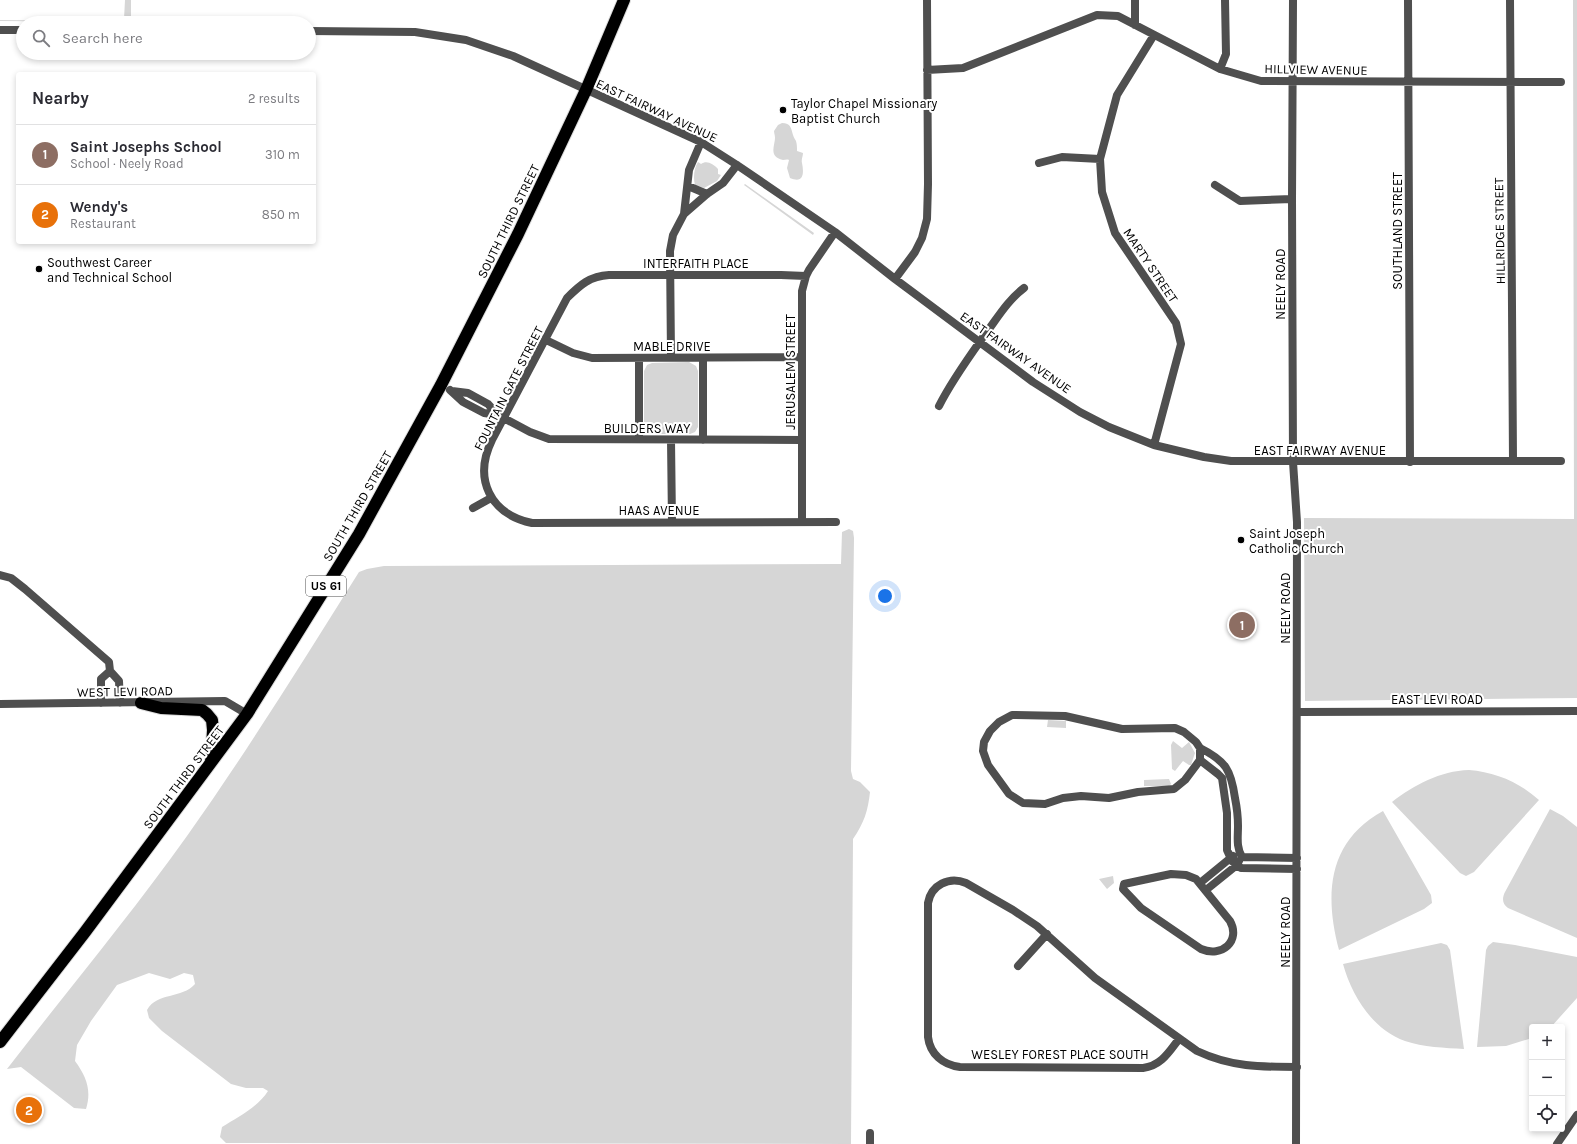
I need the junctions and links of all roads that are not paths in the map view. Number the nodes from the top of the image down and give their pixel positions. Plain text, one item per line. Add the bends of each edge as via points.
1 (624, 0) edge
2 (927, 0) edge
3 (1135, 0) edge
4 (1225, 0) edge
5 (1293, 0) edge
6 (1408, 0) edge
7 (1510, 0) edge
8 (1135, 25) junction
9 (0, 30) edge
10 (16, 30) edge
11 (316, 31) edge
12 (1154, 35) junction
13 (1220, 69) junction
14 (928, 70) junction
15 (1293, 80) junction
16 (1510, 80) junction
17 (1408, 82) junction
18 (1561, 82) dead end
19 (586, 90) junction
20 (701, 142) junction
21 (1100, 159) junction
22 (1039, 163) dead end
23 (737, 165) junction
24 (1215, 185) dead end
25 (688, 186) junction
26 (707, 194) junction
27 (1292, 199) junction
28 (684, 214) junction
29 (835, 232) junction
30 (670, 275) junction
31 (806, 276) junction
32 (895, 279) junction
33 (587, 280) joint
34 (1024, 288) dead end
35 (546, 340) junction
36 (980, 342) junction
37 (671, 357) junction
38 (801, 357) junction
39 (639, 358) junction
40 (703, 358) junction
41 (441, 385) junction
42 (939, 406) dead end
43 (501, 417) junction
44 (639, 439) junction
45 (671, 440) junction
46 (703, 440) junction
47 (802, 440) junction
48 (1154, 445) junction
49 (1513, 461) junction
50 (1561, 461) dead end
51 (1293, 462) junction
52 (1410, 462) junction
53 (491, 498) junction
54 (473, 508) dead end
55 (802, 521) junction
56 (672, 522) junction
57 (836, 522) dead end
58 (0, 575) edge
59 (110, 671) junction
60 (101, 703) junction
61 (120, 703) junction
62 (141, 703) junction
63 (0, 704) edge
64 (1577, 711) edge
65 (1297, 712) junction
66 (247, 714) junction
67 (1200, 748) junction
68 (1200, 760) junction
69 (211, 762) junction
70 (1228, 822) junction
71 (1238, 822) junction
72 (1240, 854) junction
73 (1230, 858) junction
74 (1258, 858) junction
75 (1297, 858) junction
76 (1236, 865) junction
77 (1258, 869) junction
78 (1297, 869) junction
79 (1200, 883) junction
80 (1206, 890) junction
81 (1047, 934) junction
82 (1018, 966) dead end
83 (1179, 1039) junction
84 (0, 1042) edge
85 (1297, 1068) junction
86 (1576, 1118) edge
87 (870, 1133) dead end
88 (870, 1144) edge
89 (1296, 1144) edge
90 (1557, 1144) edge

1 - 19 highway, SOUTH THIRD STREET / US 61
2 - 14 street
3 - 8 street
4 - 13 street via 1226,54
5 - 15 street, NEELY ROAD
6 - 17 street, SOUTHLAND STREET
7 - 16 street, HILLRIDGE STREET
8 - 12 street, HILLVIEW AVENUE
8 - 14 street, HILLVIEW AVENUE via 1118,16 1096,15 963,68
9 - 10 street
11 - 19 street, EAST FAIRWAY AVENUE via 414,32 466,40 513,56
12 - 13 street, HILLVIEW AVENUE
12 - 21 street, MARTY STREET via 1117,95
13 - 15 street, HILLVIEW AVENUE via 1261,81
14 - 32 street via 927,219 912,259
15 - 17 street, HILLVIEW AVENUE
15 - 27 street, NEELY ROAD
16 - 17 street, HILLVIEW AVENUE
16 - 18 street, HILLVIEW AVENUE
16 - 49 street, HILLRIDGE STREET
17 - 52 street, SOUTHLAND STREET
19 - 20 street, EAST FAIRWAY AVENUE
19 - 41 highway, SOUTH THIRD STREET / US 61 via 518,234
20 - 23 street, EAST FAIRWAY AVENUE
20 - 25 street via 691,163
21 - 22 street via 1062,157
21 - 48 street, MARTY STREET via 1102,192 1114,233 1176,323 1181,344
23 - 26 street via 723,183
23 - 29 street, EAST FAIRWAY AVENUE
24 - 27 street via 1240,201
25 - 26 street
25 - 28 street
26 - 28 street
27 - 51 street, NEELY ROAD
28 - 30 street via 671,241
29 - 31 street, JERUSALEM STREET
29 - 32 street, EAST FAIRWAY AVENUE
30 - 31 street, INTERFAITH PLACE
30 - 33 street, INTERFAITH PLACE via 604,276
30 - 37 street
31 - 38 street, JERUSALEM STREET via 802,295
32 - 36 street, EAST FAIRWAY AVENUE
33 - 35 street, FOUNTAIN GATE STREET via 567,298
34 - 36 street via 1012,297
35 - 39 street, MABLE DRIVE via 588,357
35 - 43 street, FOUNTAIN GATE STREET
36 - 42 street
36 - 48 street, EAST FAIRWAY AVENUE via 1033,382 1080,412 1109,428
37 - 39 street, MABLE DRIVE
37 - 40 street, MABLE DRIVE
38 - 40 street, MABLE DRIVE
38 - 47 street, JERUSALEM STREET
39 - 44 street
40 - 46 street
41 - 43 street, BUILDERS WAY via 452,391 468,393 488,404
41 - 66 highway, SOUTH THIRD STREET / US 61 via 359,534
43 - 44 street, BUILDERS WAY via 549,439
43 - 53 street, FOUNTAIN GATE STREET via 485,459 485,482
44 - 45 street, BUILDERS WAY
45 - 46 street, BUILDERS WAY
45 - 56 street
46 - 47 street, BUILDERS WAY
47 - 55 street, JERUSALEM STREET
48 - 51 street, EAST FAIRWAY AVENUE via 1231,462
49 - 50 street, EAST FAIRWAY AVENUE
49 - 52 street, EAST FAIRWAY AVENUE
51 - 52 street, EAST FAIRWAY AVENUE
51 - 65 street, NEELY ROAD via 1297,522
53 - 54 street
53 - 56 street, HAAS AVENUE via 514,517 532,523
55 - 56 street, HAAS AVENUE
55 - 57 street, HAAS AVENUE
58 - 59 street via 11,578 26,589 109,662
59 - 60 street via 101,680
59 - 61 street via 119,681
60 - 61 street, WEST LEVI ROAD
60 - 63 street, WEST LEVI ROAD
61 - 62 street, WEST LEVI ROAD
62 - 66 street, WEST LEVI ROAD via 225,701
62 - 69 highway via 161,708 202,710 207,714 212,720 213,730
64 - 65 street, EAST LEVI ROAD
65 - 75 street, NEELY ROAD
66 - 69 highway, SOUTH THIRD STREET / US 61
67 - 68 street
67 - 68 street via 1184,732 1175,728 1122,729 1072,717 1012,715 990,731 983,751 988,764 1009,794 1023,803 1032,804 1045,804 1069,797 1109,798 1174,789 1185,780
67 - 71 street via 1229,770
68 - 70 street via 1222,778
69 - 84 highway, SOUTH THIRD STREET / US 61
70 - 71 street
70 - 73 street via 1227,845
71 - 72 street
72 - 73 street
72 - 74 street
72 - 76 street
73 - 76 street
73 - 79 street
74 - 75 street
74 - 77 street
75 - 78 street, NEELY ROAD
76 - 77 street via 1241,868
76 - 80 street
77 - 78 street
78 - 85 street, NEELY ROAD
79 - 80 street
79 - 80 street via 1186,874 1171,874 1124,884 1123,887 1141,908 1176,933 1201,949 1219,952 1231,940 1234,929
81 - 82 street
81 - 83 street via 1095,978
81 - 83 street, WESLEY FOREST PLACE SOUTH via 1013,910 966,883 950,881 934,889 928,899 928,1040 939,1059 960,1067 1143,1068 1152,1067 1161,1061
83 - 85 street via 1197,1051 1227,1062 1249,1066
85 - 89 street, NEELY ROAD
86 - 90 street
87 - 88 street

